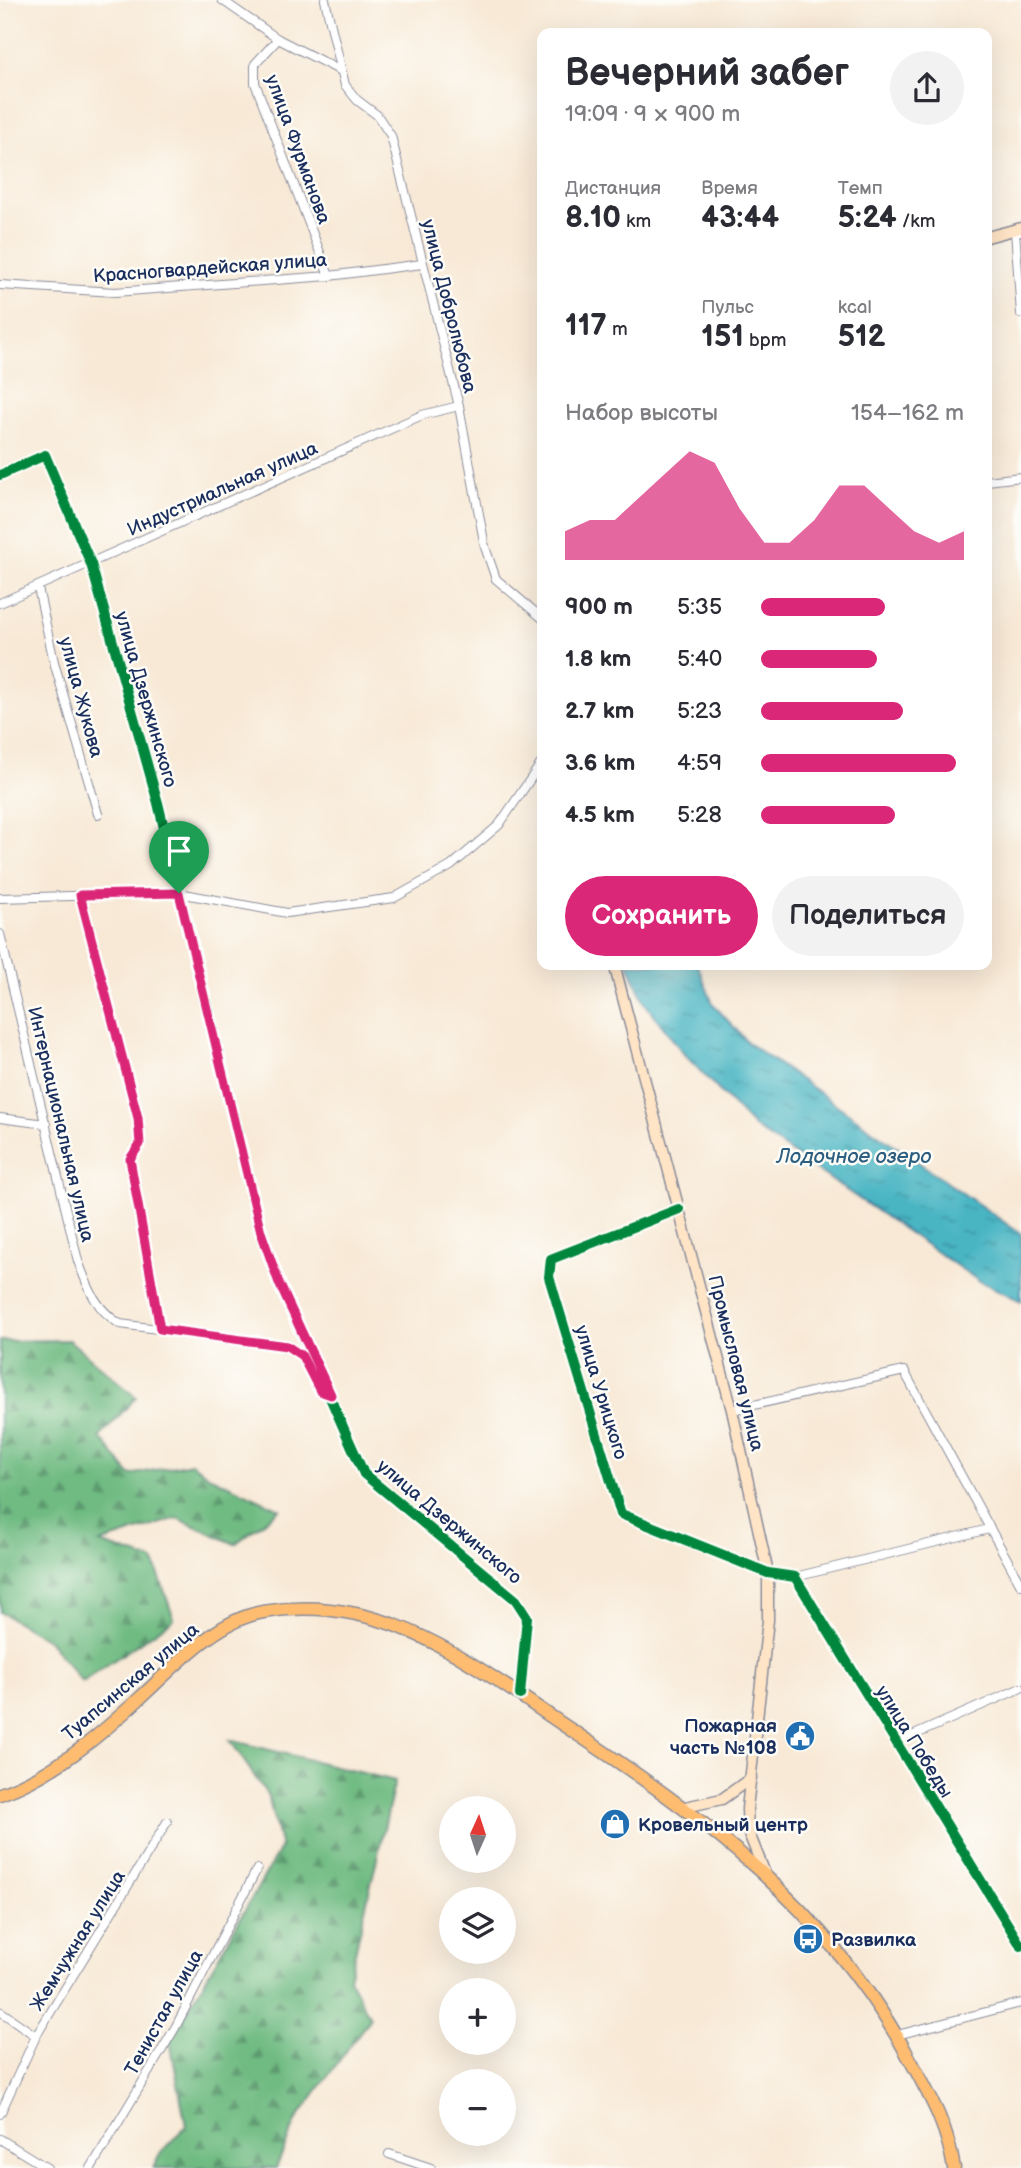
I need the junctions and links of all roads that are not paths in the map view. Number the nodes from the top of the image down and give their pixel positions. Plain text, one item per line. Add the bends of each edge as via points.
1 (222, 0) edge
2 (325, 0) edge
3 (278, 39) junction
4 (339, 70) junction
5 (1019, 230) edge
6 (992, 236) edge
7 (422, 264) junction
8 (328, 275) junction
9 (0, 285) edge
10 (1021, 314) edge
11 (459, 406) junction
12 (0, 475) edge
13 (1021, 477) edge
14 (992, 480) edge
15 (91, 564) junction
16 (38, 588) junction
17 (0, 603) edge
18 (537, 614) edge
19 (537, 769) edge
20 (98, 814) dead end
21 (179, 893) junction
22 (80, 895) junction
23 (0, 898) edge
24 (0, 934) edge
25 (616, 970) edge
26 (0, 1118) edge
27 (46, 1124) junction
28 (679, 1209) junction
29 (160, 1329) junction
30 (331, 1395) junction
31 (732, 1410) junction
32 (989, 1529) junction
33 (768, 1573) junction
34 (794, 1577) junction
35 (1021, 1585) edge
36 (1021, 1688) edge
37 (520, 1695) junction
38 (896, 1743) junction
39 (751, 1778) junction
40 (0, 1794) edge
41 (685, 1807) junction
42 (167, 1822) dead end
43 (257, 1869) dead end
44 (764, 1871) junction
45 (1021, 1946) edge
46 (1021, 2003) edge
47 (0, 2011) edge
48 (897, 2035) junction
49 (36, 2036) junction
50 (0, 2114) edge
51 (0, 2139) edge
52 (389, 2154) dead end
53 (47, 2168) edge
54 (91, 2168) edge
55 (431, 2168) edge
56 (954, 2168) edge

1 - 3 street, улица Фурманова
2 - 4 street, улица Добролюбова
3 - 4 street, улица Фурманова
3 - 8 street, улица Фурманова via 255,64 255,82
4 - 7 street, улица Добролюбова via 345,85 377,115 391,136
5 - 6 main road
5 - 10 street
7 - 8 street, Красногвардейская улица
7 - 11 street, улица Добролюбова
8 - 9 street, Красногвардейская улица via 116,292
11 - 15 street, Индустриальная улица via 422,415
11 - 18 street, улица Добролюбова via 485,547 496,579
12 - 15 street, улица Дзержинского via 45,455
13 - 14 street
15 - 16 street, Индустриальная улица
15 - 21 street, улица Дзержинского
16 - 17 street, Индустриальная улица
16 - 20 street, улица Жукова via 54,662
19 - 21 street via 499,825 451,866 394,898 287,912
21 - 22 street
21 - 30 street, улица Дзержинского via 261,1232 279,1283
22 - 23 street
22 - 29 street via 138,1118 140,1144 130,1159
24 - 27 street, Интернациональная улица
25 - 28 main road, Промысловая улица
26 - 27 street
27 - 29 street, Интернациональная улица via 78,1261 92,1297 106,1316 120,1324
28 - 31 main road, Промысловая улица
28 - 33 street, улица Урицкого via 551,1259 549,1277 621,1514
29 - 30 street via 287,1346 302,1356 320,1391
30 - 37 street, улица Дзержинского via 364,1474 516,1600 527,1617
31 - 32 street via 904,1371
31 - 33 main road, Промысловая улица
32 - 34 street
32 - 35 street
33 - 34 street
33 - 39 main road, Промысловая улица via 768,1620
34 - 38 street, улица Победы
36 - 38 street
37 - 40 main road, Туапсинская улица via 428,1637 354,1611 261,1612 228,1626 187,1655 78,1751
37 - 41 main road, Туапсинская улица
38 - 45 street, улица Победы
39 - 41 main road via 722,1799
39 - 44 main road, Промысловая улица via 748,1831
41 - 44 main road, Туапсинская улица
42 - 49 street, Жемчужная улица
43 - 54 street, Тенистая улица via 175,2028
44 - 48 main road, Туапсинская улица via 861,1980
46 - 48 street
47 - 49 street
48 - 56 main road, Туапсинская улица via 941,2115
49 - 50 street, Жемчужная улица
51 - 53 street
52 - 55 street

